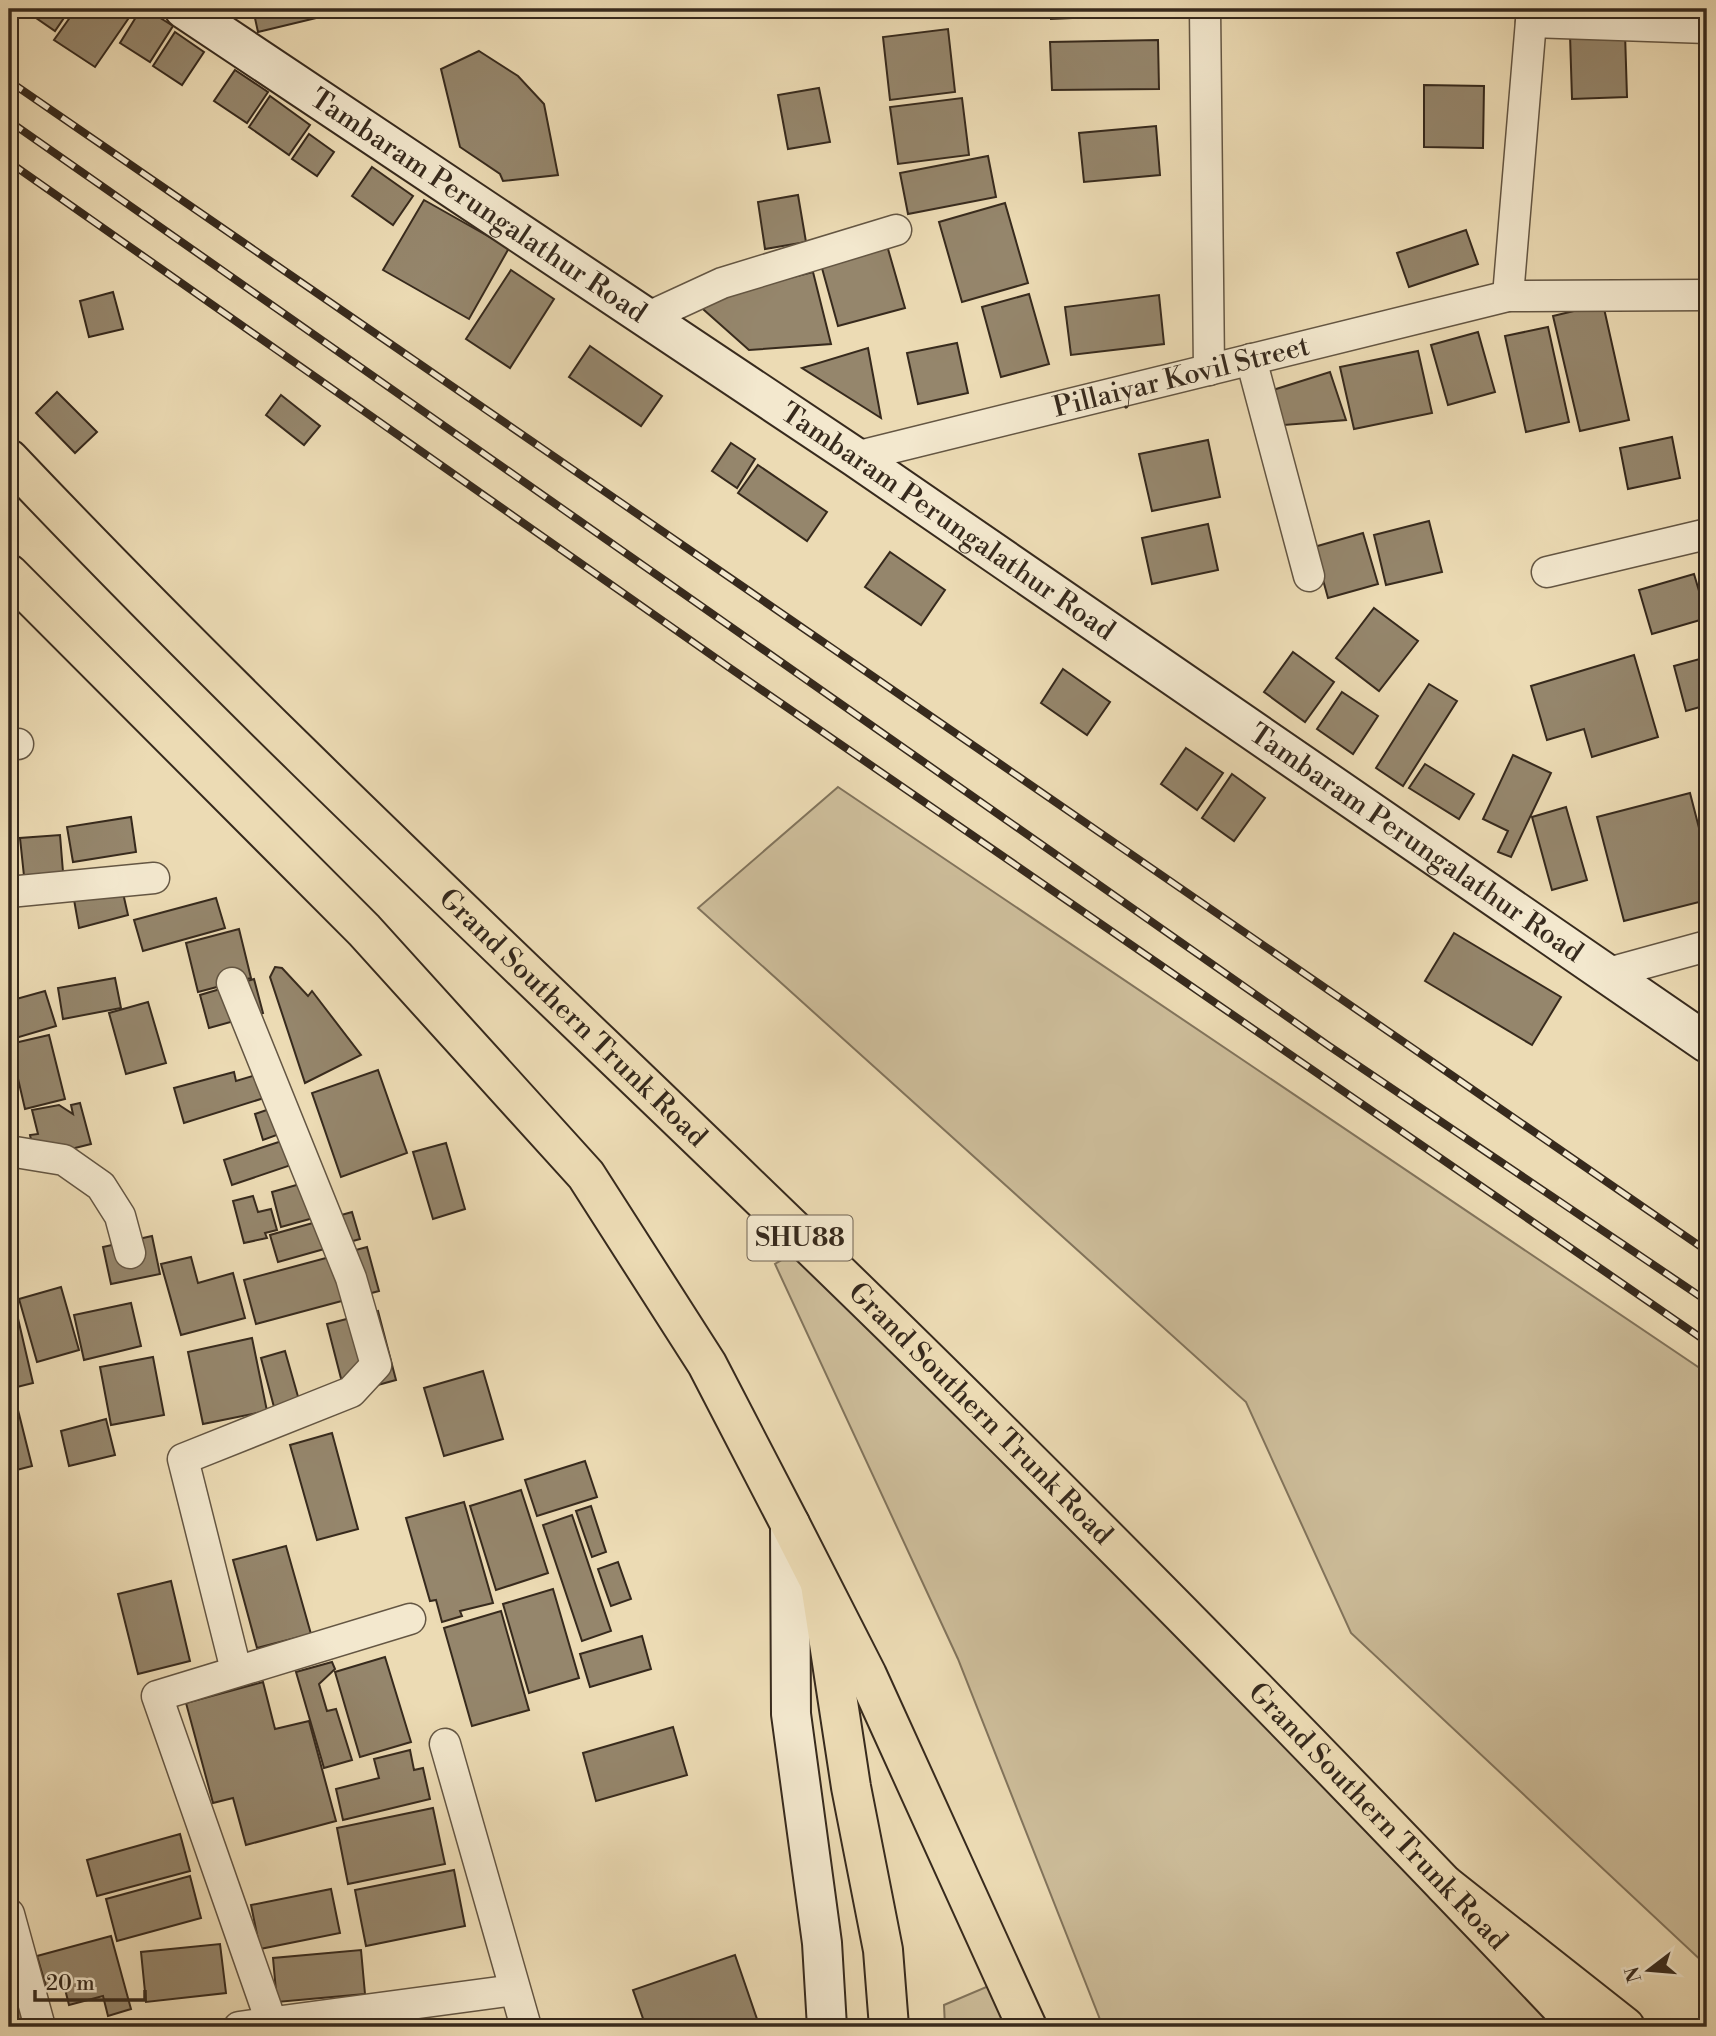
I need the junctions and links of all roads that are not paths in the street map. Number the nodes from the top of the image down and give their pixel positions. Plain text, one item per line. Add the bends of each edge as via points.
1 (184, 9) edge
2 (1205, 9) edge
3 (1532, 16) edge
4 (1707, 28) edge
5 (896, 230) dead end
6 (1707, 295) edge
7 (1508, 296) junction
8 (646, 318) junction
9 (1251, 359) junction
10 (1209, 370) junction
11 (855, 457) junction
12 (9, 459) edge
13 (1705, 540) edge
14 (1547, 572) dead end
15 (9, 574) edge
16 (1309, 576) dead end
17 (154, 878) dead end
18 (9, 892) edge
19 (1707, 946) edge
20 (1605, 974) junction
21 (232, 983) dead end
22 (1707, 1043) edge
23 (9, 1151) edge
24 (130, 1253) dead end
25 (790, 1524) junction
26 (820, 1584) junction
27 (410, 1619) dead end
28 (236, 1670) junction
29 (445, 1744) dead end
30 (1445, 1885) junction
31 (9, 1914) edge
32 (514, 1990) junction
33 (272, 2024) edge
34 (40, 2027) edge
35 (239, 2027) edge
36 (526, 2027) edge
37 (827, 2027) edge
38 (890, 2027) edge
39 (1027, 2027) edge
40 (1580, 2027) edge
41 (1625, 2027) edge

1 - 8 street, Tambaram Perungalathur Road
2 - 10 street
3 - 4 street
3 - 7 street
5 - 8 street via 722,282
6 - 7 street, Pillaiyar Kovil Street
7 - 9 street, Pillaiyar Kovil Street
8 - 11 street, Tambaram Perungalathur Road
9 - 10 street, Pillaiyar Kovil Street
9 - 16 street
10 - 11 street, Pillaiyar Kovil Street
11 - 20 street, Tambaram Perungalathur Road
12 - 30 main road, Grand Southern Trunk Road / SHU88 via 145,603 988,1419
13 - 14 street
15 - 25 main road via 364,930 586,1175 706,1364
17 - 18 street
19 - 20 street
20 - 22 street, Tambaram Perungalathur Road
21 - 28 street via 351,1278 376,1365 351,1392 183,1459
23 - 24 street via 64,1160 101,1186 120,1216
25 - 26 main road
25 - 37 street via 791,1714 822,1943
26 - 38 main road via 851,1787 883,1950
26 - 39 main road via 867,1675
27 - 28 street
28 - 33 street via 158,1696
29 - 32 street
30 - 40 main road, Grand Southern Trunk Road / SHU88
30 - 41 main road
31 - 34 street
32 - 33 street
32 - 36 street
33 - 35 street

